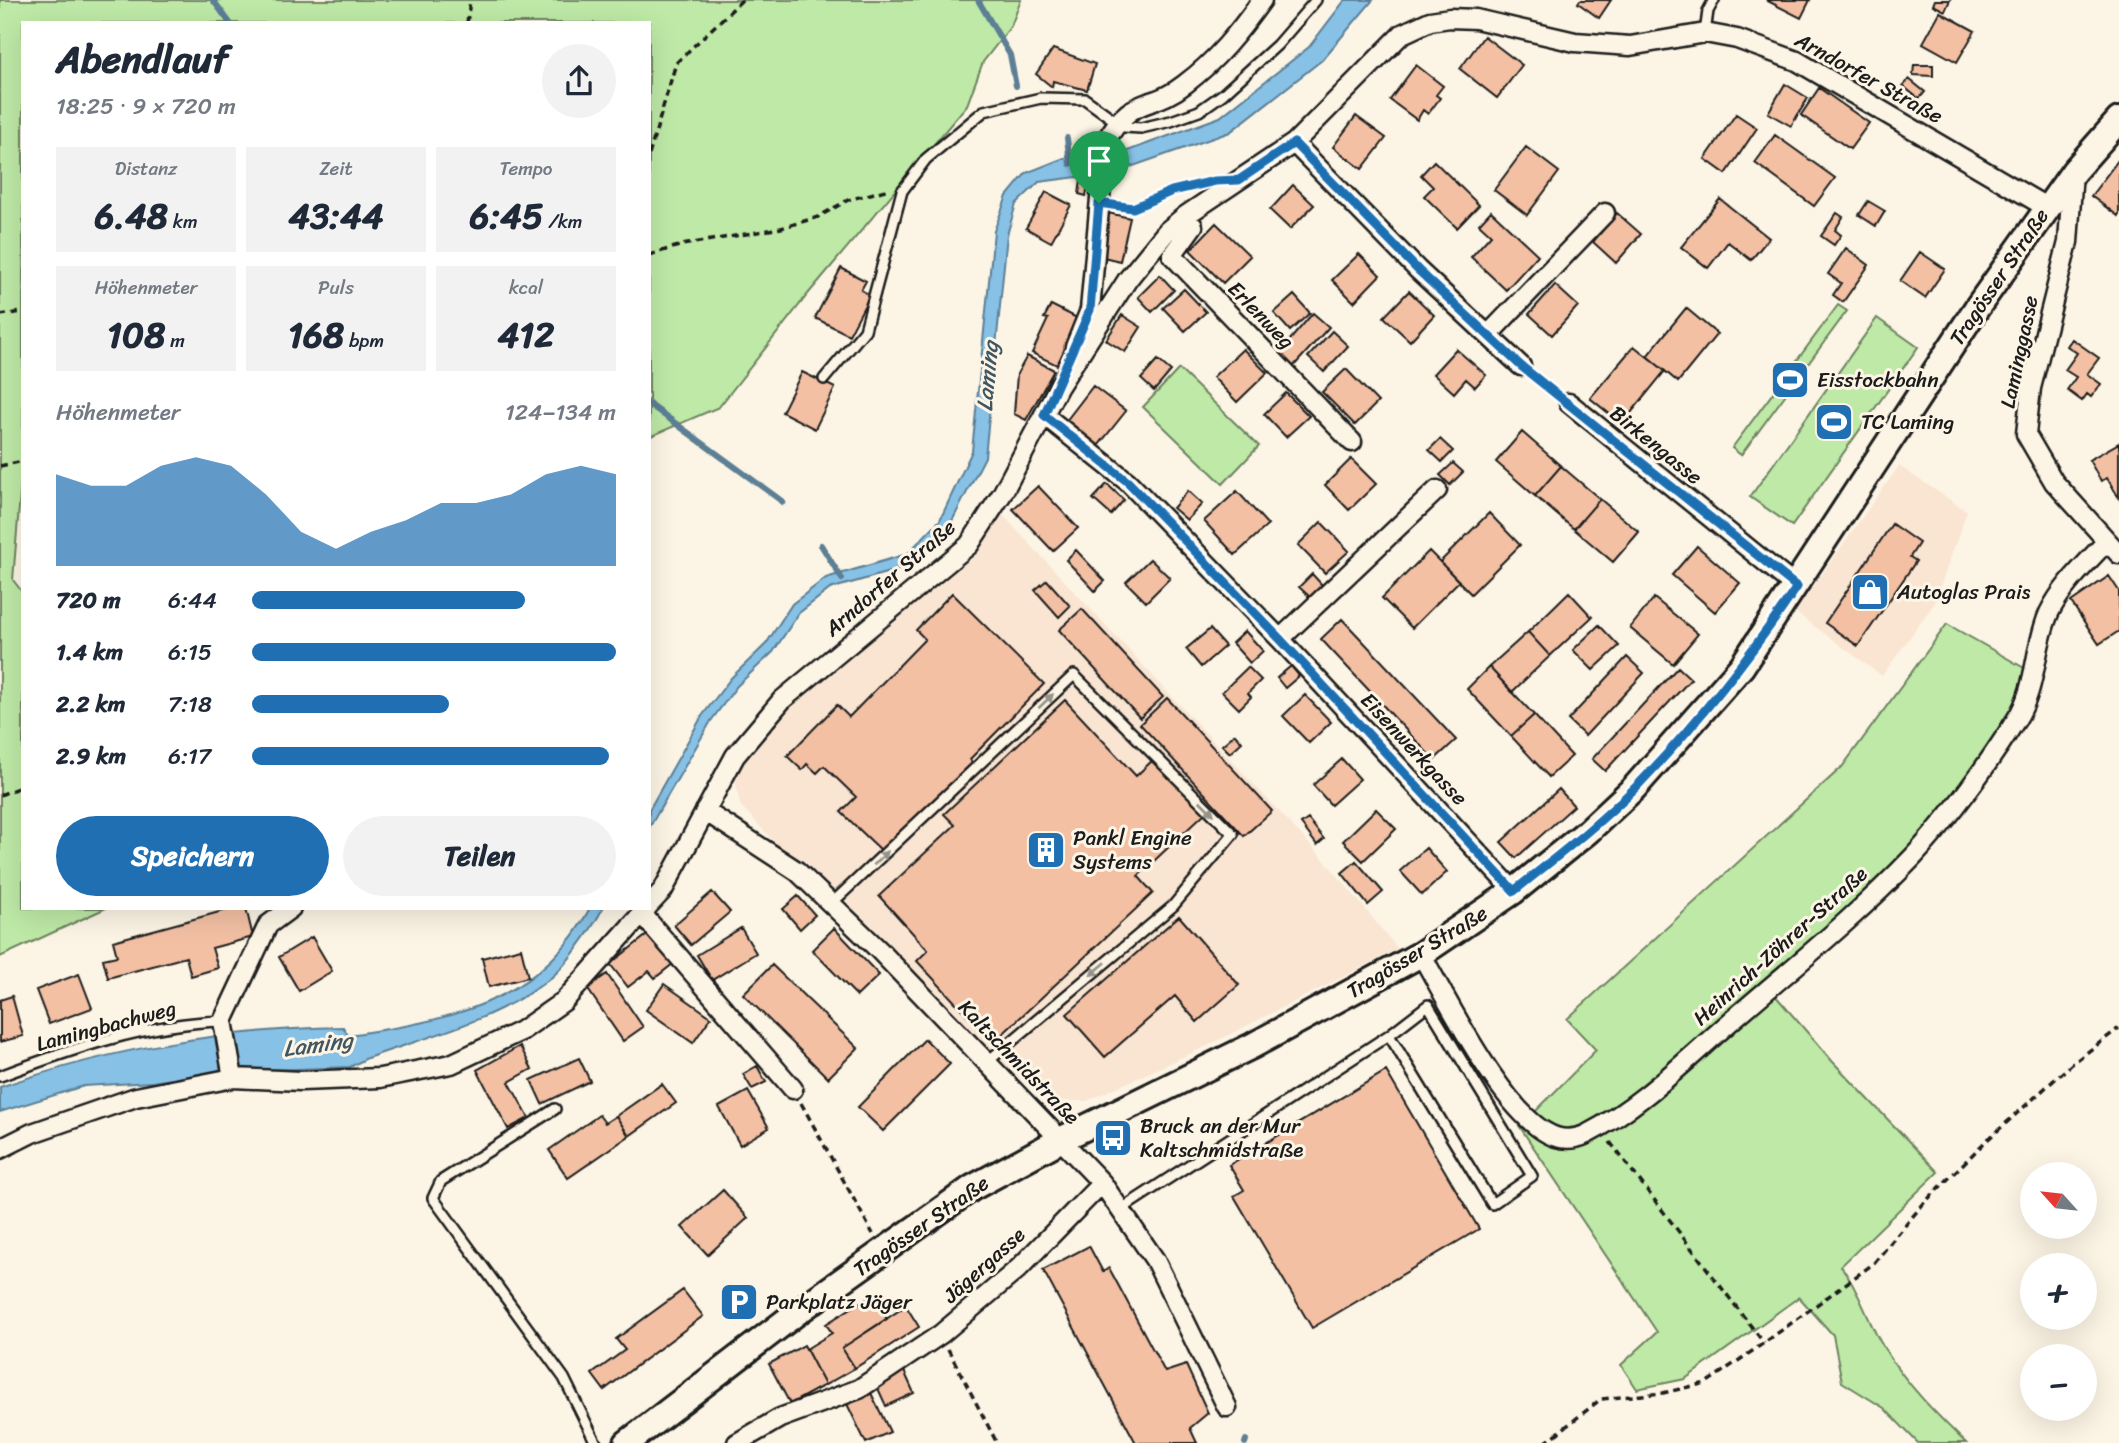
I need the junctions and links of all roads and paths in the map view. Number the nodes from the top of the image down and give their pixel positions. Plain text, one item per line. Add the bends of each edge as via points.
1 (471, 0) edge
2 (742, 0) edge
3 (1262, 0) edge
4 (1316, 0) edge
5 (1714, 0) edge
6 (467, 21) edge
7 (1705, 33) junction
8 (2119, 120) edge
9 (1116, 122) junction
10 (1294, 143) junction
11 (651, 148) edge
12 (2074, 171) junction
13 (1204, 183) dead end
14 (902, 191) junction
15 (1099, 203) junction
16 (2046, 207) junction
17 (1605, 213) dead end
18 (1185, 216) junction
19 (651, 254) edge
20 (21, 312) edge
21 (0, 315) edge
22 (1488, 335) junction
23 (1521, 366) joint
24 (824, 379) dead end
25 (1059, 386) junction
26 (1569, 404) joint
27 (1044, 415) junction
28 (1352, 442) dead end
29 (21, 461) edge
30 (0, 466) edge
31 (1437, 490) dead end
32 (2113, 548) edge
33 (1797, 587) junction
34 (1280, 639) junction
35 (21, 787) edge
36 (0, 794) edge
37 (705, 811) junction
38 (1514, 891) junction
39 (651, 903) edge
40 (831, 904) junction
41 (288, 910) edge
42 (645, 910) edge
43 (647, 910) edge
44 (1421, 954) junction
45 (223, 1021) junction
46 (2119, 1028) edge
47 (1389, 1035) junction
48 (986, 1062) junction
49 (0, 1076) edge
50 (233, 1078) junction
51 (793, 1089) joint
52 (555, 1110) dead end
53 (1598, 1127) junction
54 (1062, 1139) junction
55 (0, 1149) edge
56 (1102, 1182) junction
57 (1120, 1210) junction
58 (884, 1253) junction
59 (941, 1334) junction
60 (1764, 1343) junction
61 (1227, 1406) dead end
62 (596, 1443) edge
63 (627, 1443) edge
64 (737, 1443) edge
65 (997, 1443) edge
66 (1545, 1443) edge

1 - 6 path
2 - 11 path via 676,62
3 - 9 street via 1227,47 1183,86 1127,111
4 - 9 lane via 1277,45 1199,111 1141,128
5 - 7 lane
7 - 10 street, Arndorfer Straße via 1630,46 1575,42 1476,19 1430,21 1402,34
7 - 16 street, Arndorfer Straße via 1737,39 1797,61
8 - 12 main road, Tragösser Straße
9 - 14 lane via 1085,99 1041,98 984,111 926,159
9 - 15 street via 1105,143
10 - 18 street, Arndorfer Straße
10 - 22 street
12 - 16 main road, Tragösser Straße
12 - 32 street, Laminggasse via 2068,242 2031,388 2026,434 2054,482
13 - 15 path via 1133,208
14 - 19 path via 891,188 848,200 818,217 782,228
14 - 24 lane via 865,330
15 - 25 street via 1090,310
16 - 33 main road, Tragösser Straße
17 - 22 street
18 - 25 street, Arndorfer Straße via 1128,279
18 - 28 street, Erlenweg via 1193,226 1172,255
20 - 21 path
22 - 23 street
23 - 26 path
25 - 27 street, Arndorfer Straße
26 - 33 street, Birkengasse
27 - 34 street, Eisenwerkgasse via 1128,482
27 - 37 street, Arndorfer Straße via 1002,494 968,545 782,699 735,756
29 - 30 path
31 - 34 street
32 - 53 street, Heinrich-Zöhrer-Straße via 2064,588 2049,614 2019,717 1914,856 1826,941 1636,1102
33 - 38 main road, Tragösser Straße via 1742,666 1693,725 1634,788
34 - 38 street, Eisenwerkgasse
35 - 36 path
37 - 39 street, Arndorfer Straße via 663,890
37 - 40 street, Kaltschmidstraße via 797,871
38 - 44 main road, Tragösser Straße
40 - 48 street, Kaltschmidstraße
40 -> 48 lane via 1074,674 1233,834 1173,905
41 - 45 street via 268,925
42 - 50 street, Arndorfer Straße via 564,1001 521,1031 451,1064 380,1078 301,1082
43 - 51 street
44 - 53 street, Heinrich-Zöhrer-Straße via 1501,1087 1534,1125 1573,1139
44 - 54 main road, Tragösser Straße via 1252,1046
45 - 49 lane, Lamingbachweg via 182,1022 95,1043
45 - 50 street
46 - 60 path via 2072,1063 1986,1141 1924,1203 1874,1264
47 - 47 lane via 1428,1005 1532,1176 1492,1204
47 - 57 lane
48 - 54 street, Kaltschmidstraße
50 - 55 street, Arndorfer Straße via 136,1097 32,1133
51 - 58 path
52 - 62 lane via 441,1181 433,1198 564,1378
53 - 60 path
54 - 56 street, Kaltschmidstraße
54 - 58 main road, Tragösser Straße via 972,1188
56 - 57 street, Kaltschmidstraße
56 - 59 street, Jägergasse via 1018,1269
57 - 61 street, Kaltschmidstraße via 1155,1260
58 - 63 main road, Tragösser Straße via 799,1311
59 - 64 street, Jägergasse via 859,1389 780,1418
59 - 65 path
60 - 66 path via 1706,1382 1601,1399

